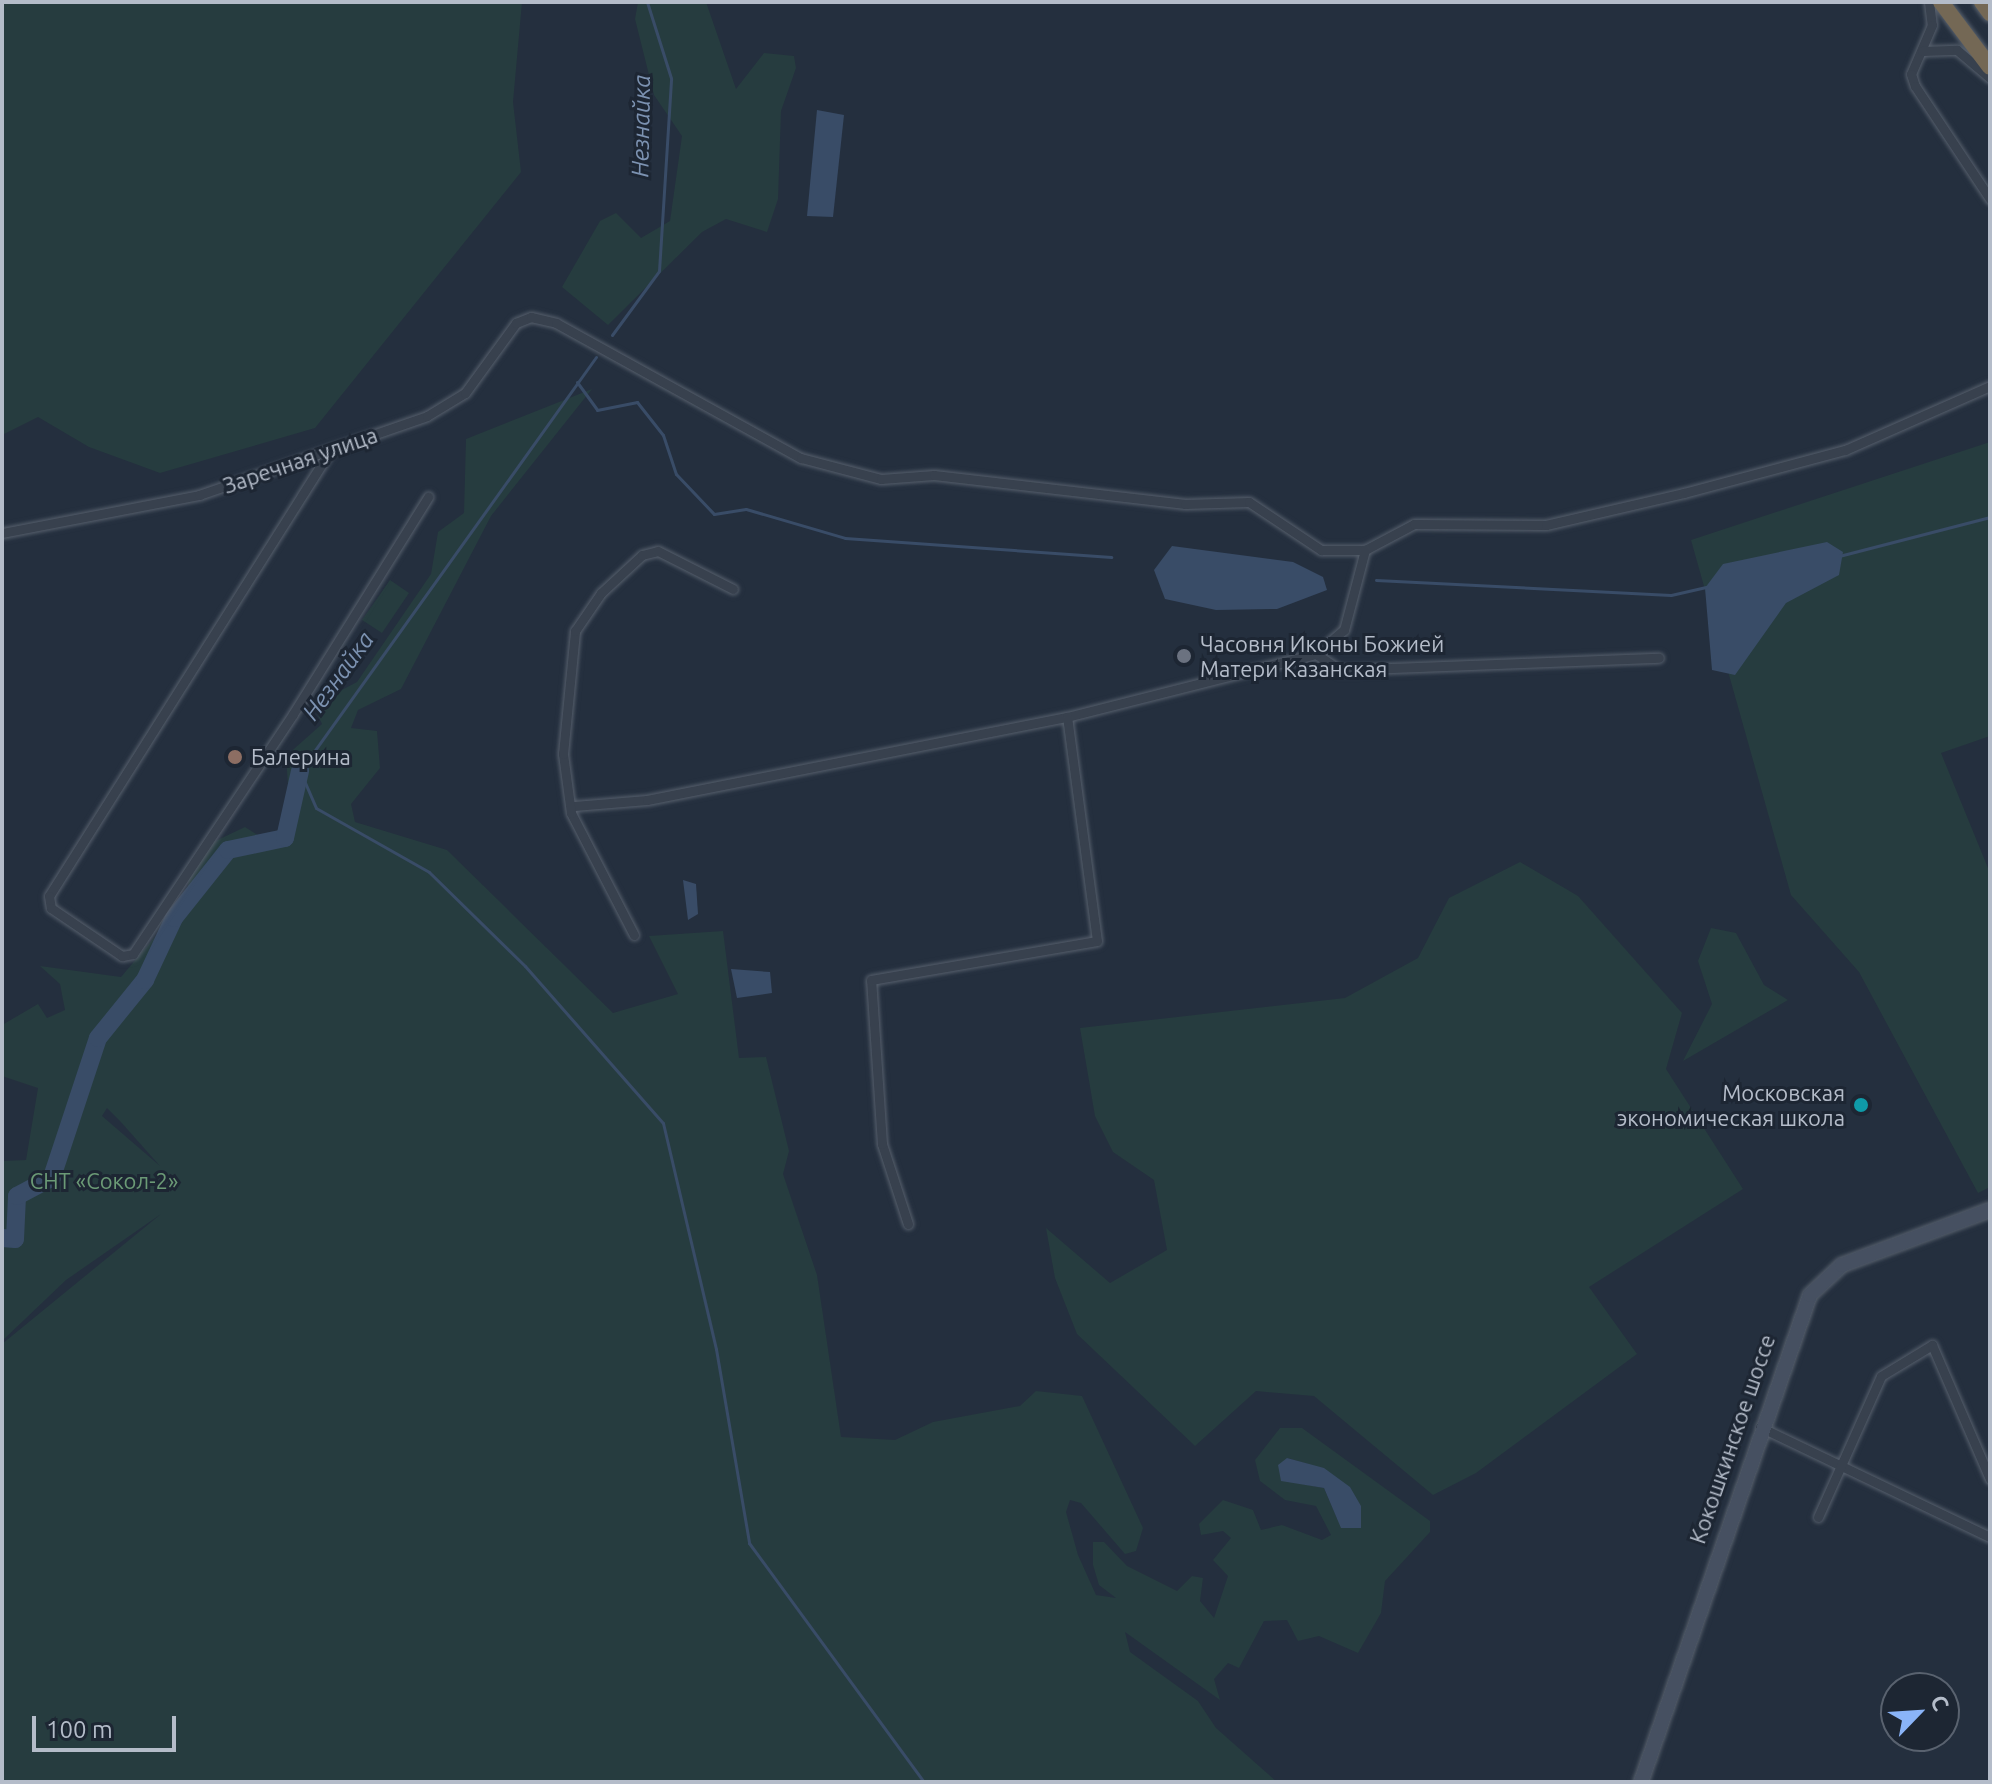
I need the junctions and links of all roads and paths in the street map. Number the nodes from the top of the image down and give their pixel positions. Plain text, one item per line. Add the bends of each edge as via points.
1 (1929, 2) edge
2 (1941, 2) edge
3 (1982, 2) edge
4 (1990, 13) edge
5 (1922, 51) junction
6 (1990, 67) edge
7 (1990, 78) edge
8 (1990, 199) edge
9 (1990, 386) edge
10 (331, 450) junction
11 (428, 497) dead end
12 (2, 533) edge
13 (1365, 550) junction
14 (733, 589) dead end
15 (1316, 654) junction
16 (1659, 658) dead end
17 (1067, 717) junction
18 (574, 806) junction
19 (634, 935) dead end
20 (1987, 1210) edge
21 (908, 1224) dead end
22 (1760, 1427) junction
23 (1839, 1468) junction
24 (1990, 1479) edge
25 (1818, 1517) dead end
26 (1990, 1537) edge
27 (1641, 1782) edge

1 - 5 street via 1932,25
2 - 6 highway
3 - 4 highway
5 - 7 street via 1957,50
5 - 8 street via 1911,74 1915,86
9 - 13 street via 1825,457 1546,525 1414,524
10 - 11 street via 49,896 51,908 122,956 133,954 285,727
10 - 12 street, Заречная улица via 199,495
10 - 13 street, Заречная улица via 457,401 522,319 556,323 801,458 881,479 934,475 1185,504 1249,502 1321,550
13 - 15 street via 1344,630
14 - 18 street via 658,551 642,555 601,593 575,631 570,655 563,754
15 - 16 street via 1340,670
15 - 17 street
17 - 18 street via 647,800
17 - 21 street via 1097,941 871,980 882,1144
18 - 19 street via 588,851
20 - 22 main road, Кокошкинское шоссе via 1824,1278 1796,1322
22 - 23 street
22 - 27 main road, Кокошкинское шоссе
23 - 24 street via 1881,1376 1932,1345
23 - 25 street
23 - 26 street

